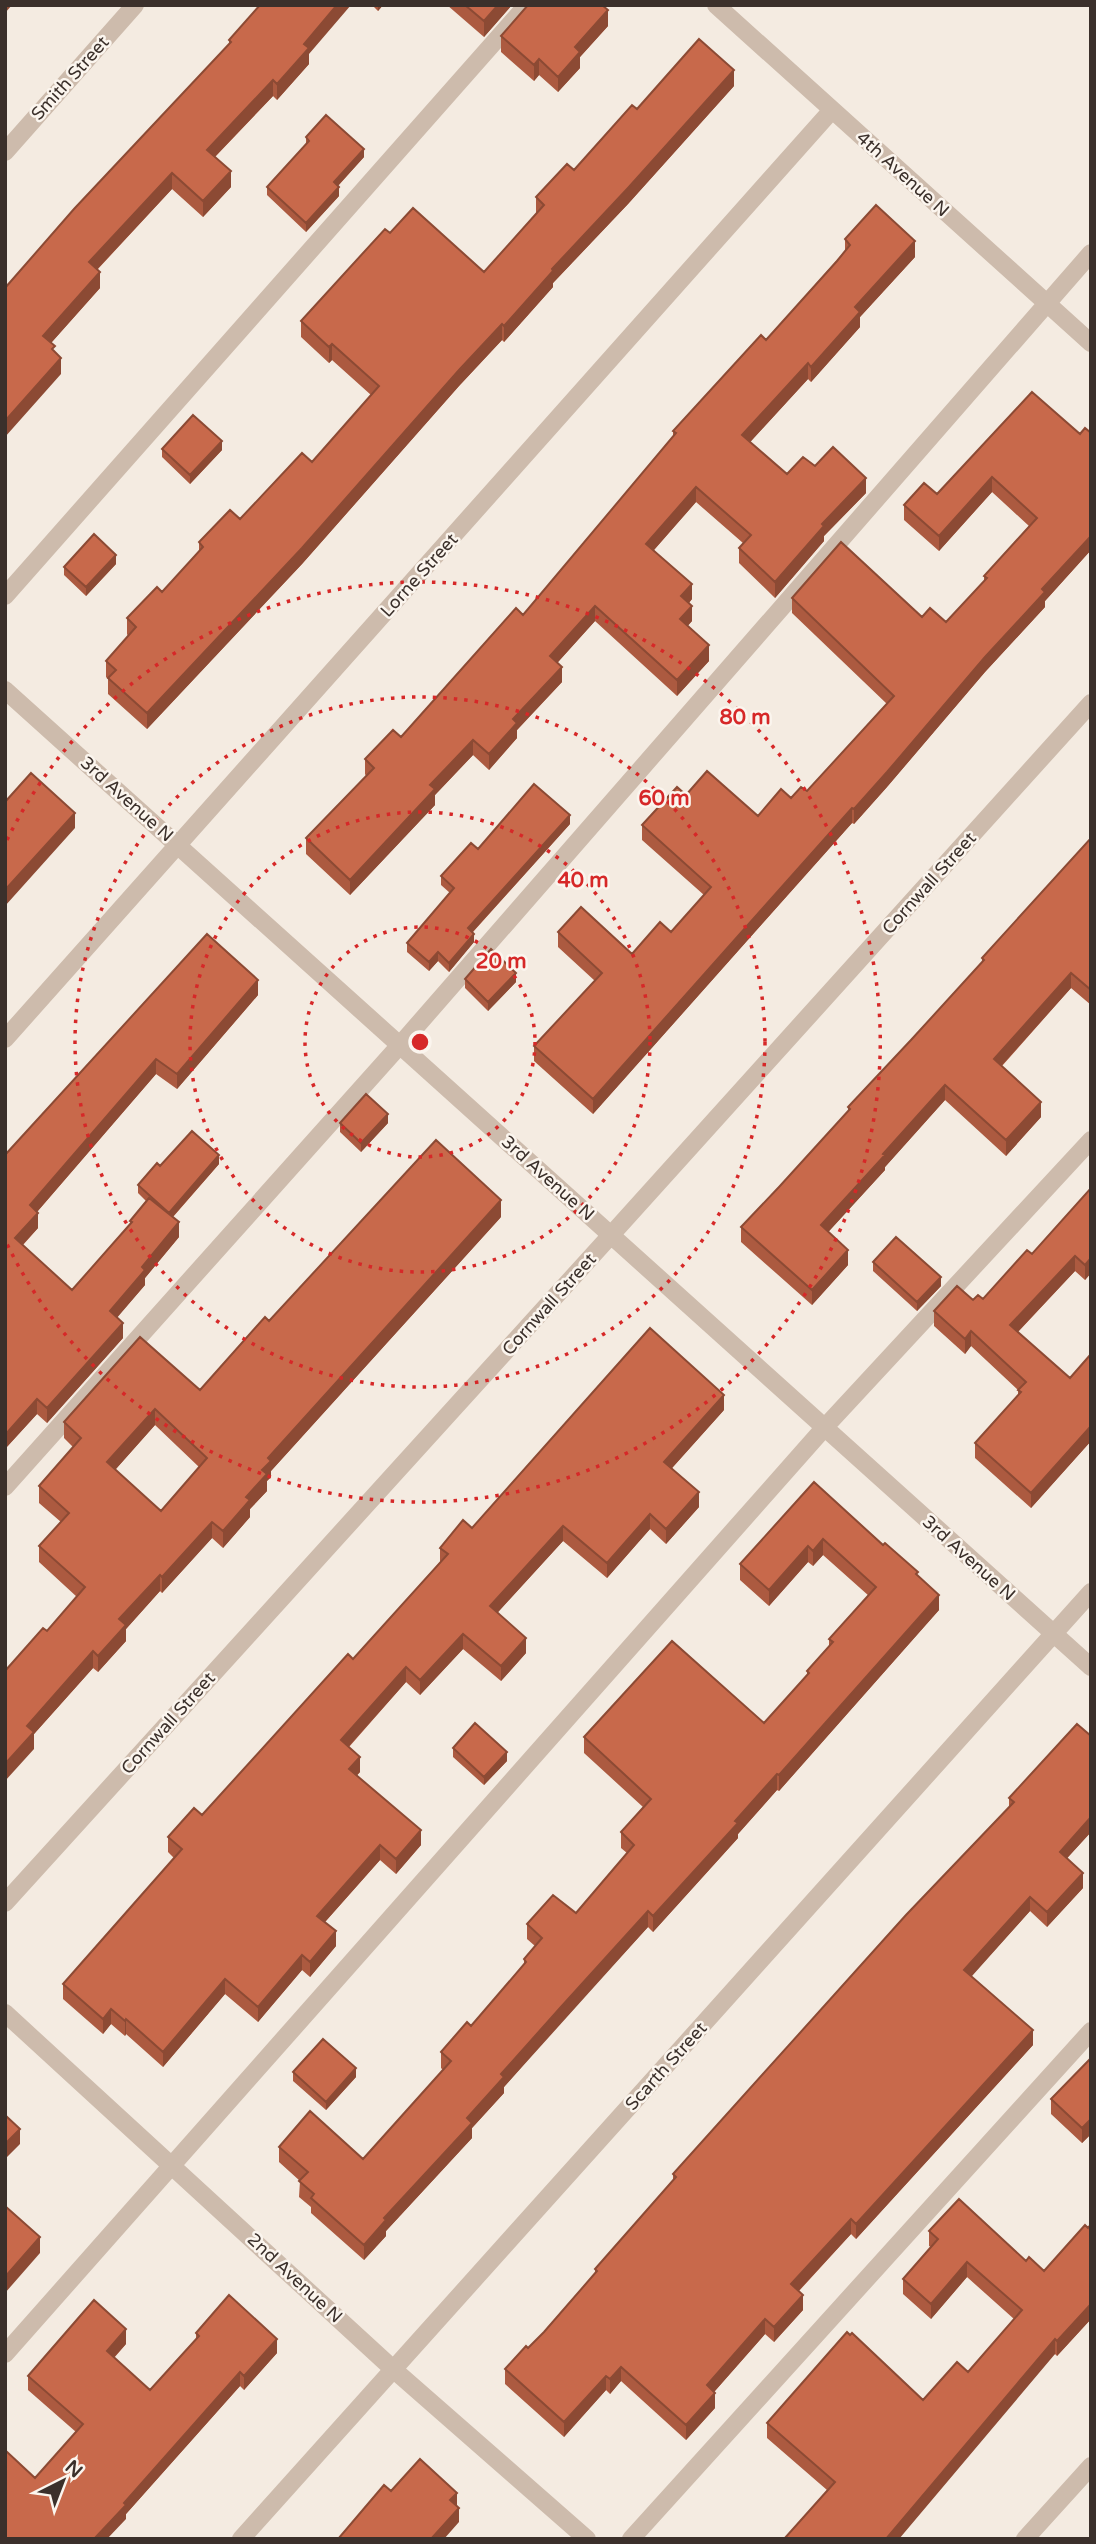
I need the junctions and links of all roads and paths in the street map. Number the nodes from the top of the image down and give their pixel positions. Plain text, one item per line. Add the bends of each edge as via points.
1 (135, 5) edge
2 (527, 5) edge
3 (716, 5) edge
4 (832, 110) junction
5 (5, 152) edge
6 (1091, 253) edge
7 (1046, 303) junction
8 (1091, 343) edge
9 (5, 596) edge
10 (5, 690) edge
11 (1091, 703) edge
12 (178, 846) junction
13 (5, 1039) edge
14 (400, 1045) junction
15 (1091, 1140) edge
16 (611, 1235) junction
17 (825, 1427) junction
18 (5, 1487) edge
19 (1091, 1592) edge
20 (1054, 1634) junction
21 (1091, 1667) edge
22 (5, 1903) edge
23 (5, 2013) edge
24 (1091, 2031) edge
25 (172, 2165) junction
26 (5, 2354) edge
27 (393, 2369) junction
28 (1091, 2466) edge
29 (241, 2539) edge
30 (587, 2539) edge
31 (631, 2539) edge
32 (1025, 2539) edge

1 - 5 street, Smith Street
2 - 9 street
3 - 4 street, 4th Avenue N
4 - 7 street, 4th Avenue N
4 - 12 street, Lorne Street
6 - 7 street
7 - 8 street, 4th Avenue N
7 - 14 street
10 - 12 street, 3rd Avenue N
11 - 16 street, Cornwall Street
12 - 13 street, Lorne Street
12 - 14 street, 3rd Avenue N
14 - 16 street, 3rd Avenue N
14 - 18 street
15 - 17 street
16 - 17 street, 3rd Avenue N
16 - 22 street, Cornwall Street
17 - 20 street, 3rd Avenue N
17 - 25 street
19 - 20 street, Scarth Street
20 - 21 street, 3rd Avenue N
20 - 27 street, Scarth Street
23 - 25 street, 2nd Avenue N
24 - 31 street
25 - 26 street
25 - 27 street, 2nd Avenue N
27 - 29 street, Scarth Street
27 - 30 street, 2nd Avenue N
28 - 32 street

